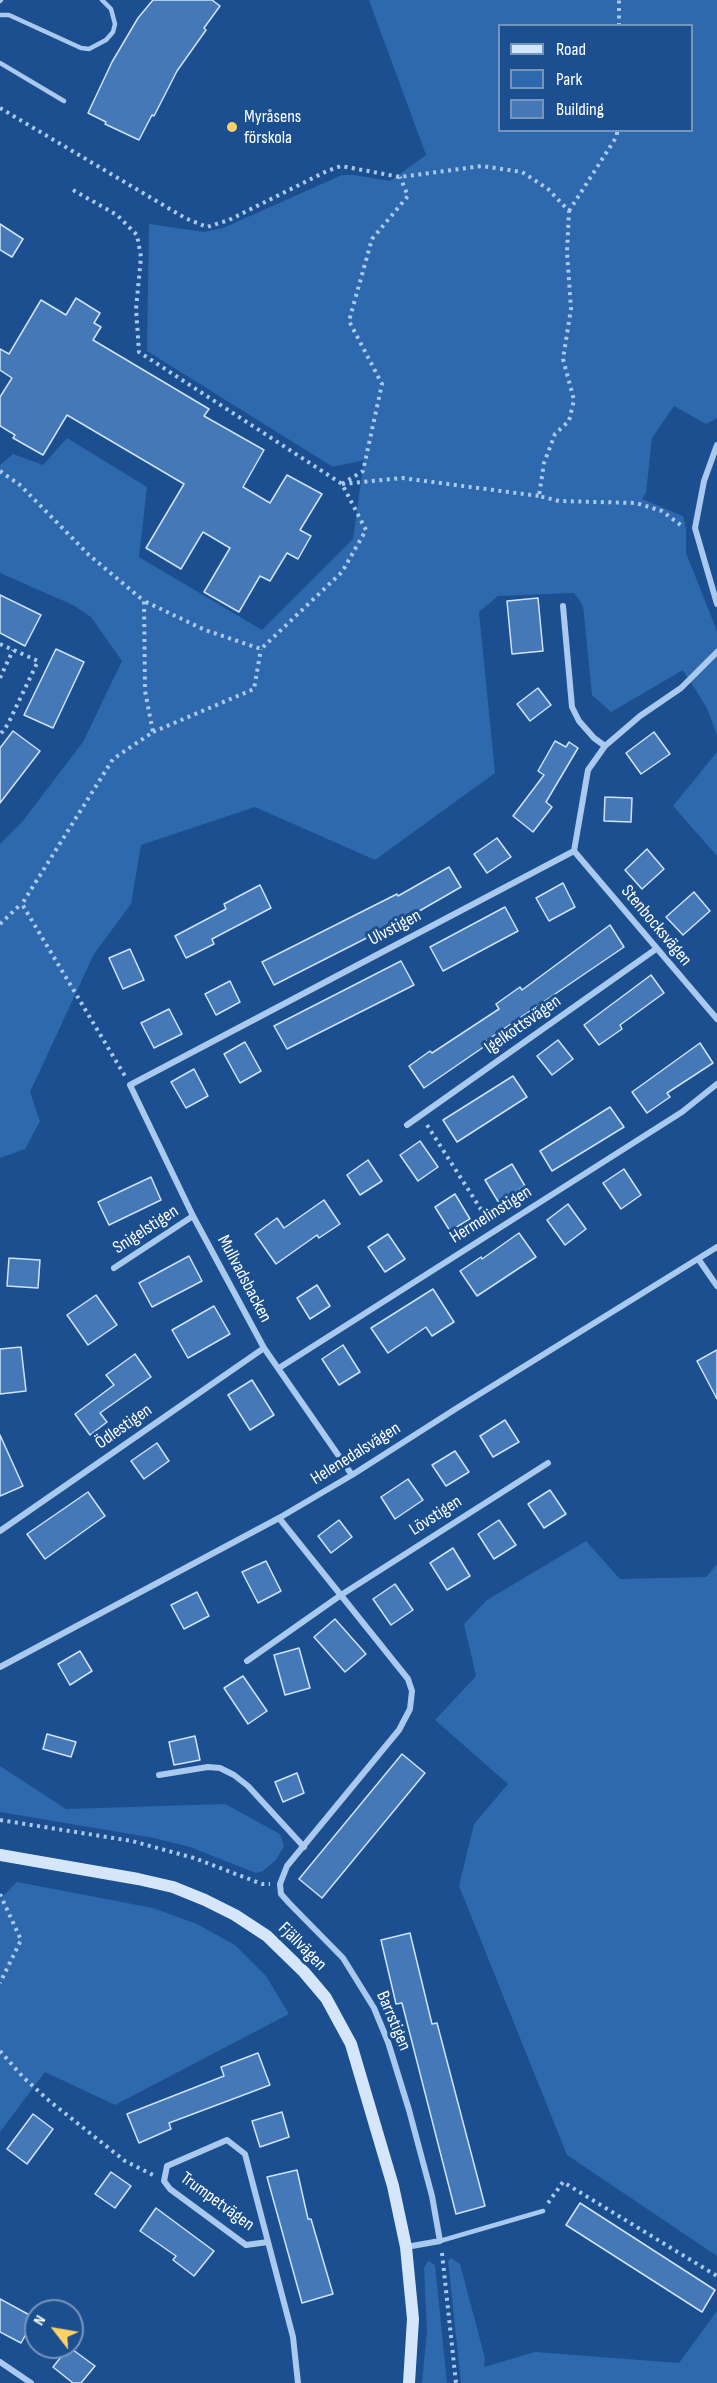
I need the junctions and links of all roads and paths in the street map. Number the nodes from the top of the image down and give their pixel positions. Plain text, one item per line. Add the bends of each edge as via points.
1 (102, 0) edge
2 (620, 0) edge
3 (0, 15) edge
4 (619, 24) edge
5 (0, 63) edge
6 (64, 101) dead end
7 (0, 108) edge
8 (617, 132) edge
9 (400, 177) junction
10 (73, 190) dead end
11 (569, 211) junction
12 (717, 445) edge
13 (0, 471) edge
14 (342, 484) junction
15 (539, 496) junction
16 (695, 528) junction
17 (144, 601) junction
18 (717, 604) edge
19 (563, 606) dead end
20 (0, 644) edge
21 (261, 649) junction
22 (13, 650) junction
23 (717, 652) edge
24 (0, 678) edge
25 (153, 732) junction
26 (0, 735) edge
27 (605, 746) junction
28 (574, 851) junction
29 (22, 903) junction
30 (0, 924) edge
31 (656, 949) junction
32 (717, 1019) edge
33 (130, 1084) junction
34 (717, 1084) edge
35 (421, 1115) junction
36 (407, 1125) dead end
37 (194, 1216) junction
38 (495, 1231) junction
39 (717, 1247) edge
40 (699, 1260) junction
41 (114, 1268) dead end
42 (717, 1286) edge
43 (264, 1348) junction
44 (279, 1368) junction
45 (548, 1463) dead end
46 (352, 1475) junction
47 (279, 1518) junction
48 (0, 1531) edge
49 (341, 1595) junction
50 (247, 1661) dead end
51 (0, 1667) edge
52 (159, 1775) dead end
53 (0, 1820) edge
54 (304, 1847) junction
55 (0, 1855) edge
56 (280, 1884) junction
57 (0, 1894) edge
58 (0, 1983) edge
59 (0, 2051) edge
60 (164, 2181) junction
61 (543, 2211) joint
62 (440, 2241) junction
63 (268, 2242) junction
64 (406, 2247) junction
65 (717, 2276) edge
66 (0, 2362) edge
67 (32, 2383) edge
68 (298, 2383) edge
69 (409, 2383) edge
70 (456, 2383) edge

1 - 3 lane via 111,9 115,24 106,40 89,49 9,15
2 - 4 path
5 - 6 lane
7 - 9 path via 185,218 207,227 229,220 334,167 349,166
8 - 11 path
9 - 11 path via 482,166 522,172 548,189
9 - 14 path via 408,196 372,239 349,321 382,384 363,471
10 - 14 path via 117,215 137,235 141,257 136,309 139,352
11 - 15 path via 571,309 563,359 574,400 569,421 555,434 544,463
12 - 16 street via 704,481
13 - 17 path via 20,484 89,555
14 - 15 path via 402,478
14 - 21 path via 366,530 342,572
15 - 16 path via 559,501 636,503 662,512 682,526
16 - 18 street
17 - 21 path via 205,630
17 - 25 path via 145,691
19 - 27 street via 572,707 579,721
20 - 22 path
21 - 25 path via 254,689
22 - 24 path
22 - 26 path via 38,661
23 - 27 street via 681,688
25 - 29 path via 113,759
27 - 28 street via 588,770
28 - 31 street, Stenbocksvägen
28 - 33 street, Ulvstigen
29 - 30 path
29 - 33 path
31 - 32 street, Stenbocksvägen
31 - 35 street, Igelkottsvägen
33 - 37 street, Mullvadsbacken
34 - 38 street, Hermelinstigen via 682,1112
35 - 36 street, Igelkottsvägen
35 - 38 path
37 - 41 street, Snigelstigen
37 - 43 street, Mullvadsbacken
38 - 44 street, Hermelinstigen
39 - 40 street, Helenedalsvägen
40 - 42 street
40 - 46 street, Helenedalsvägen
43 - 44 street, Mullvadsbacken
43 - 48 street, Ödlestigen
44 - 46 street, Mullvadsbacken
45 - 49 street, Lövstigen
46 - 47 street, Helenedalsvägen
47 - 49 street
47 - 51 street, Helenedalsvägen
49 - 50 street
49 - 54 street via 408,1679 412,1691 410,1709 399,1730
52 - 54 street via 220,1768 248,1786
53 - 56 path via 132,1842 194,1857 262,1884
54 - 56 street via 287,1866
55 - 64 street, Fjällvägen via 173,1887 235,1915 274,1943 326,1998 351,2044 393,2187
56 - 62 street, Barrstigen via 281,1894 343,1958 374,2008 409,2110
57 - 58 path via 21,1940
59 - 60 path via 22,2077 125,2161
60 - 63 street, Trumpetvägen via 246,2245
60 - 63 street, Trumpetvägen via 167,2166 173,2162 227,2139 245,2154
61 - 62 lane
61 - 65 path via 562,2182
62 - 64 street
62 - 70 path
63 - 68 street, Trumpetvägen via 293,2337
64 - 69 street, Fjällvägen via 412,2319
66 - 67 street

